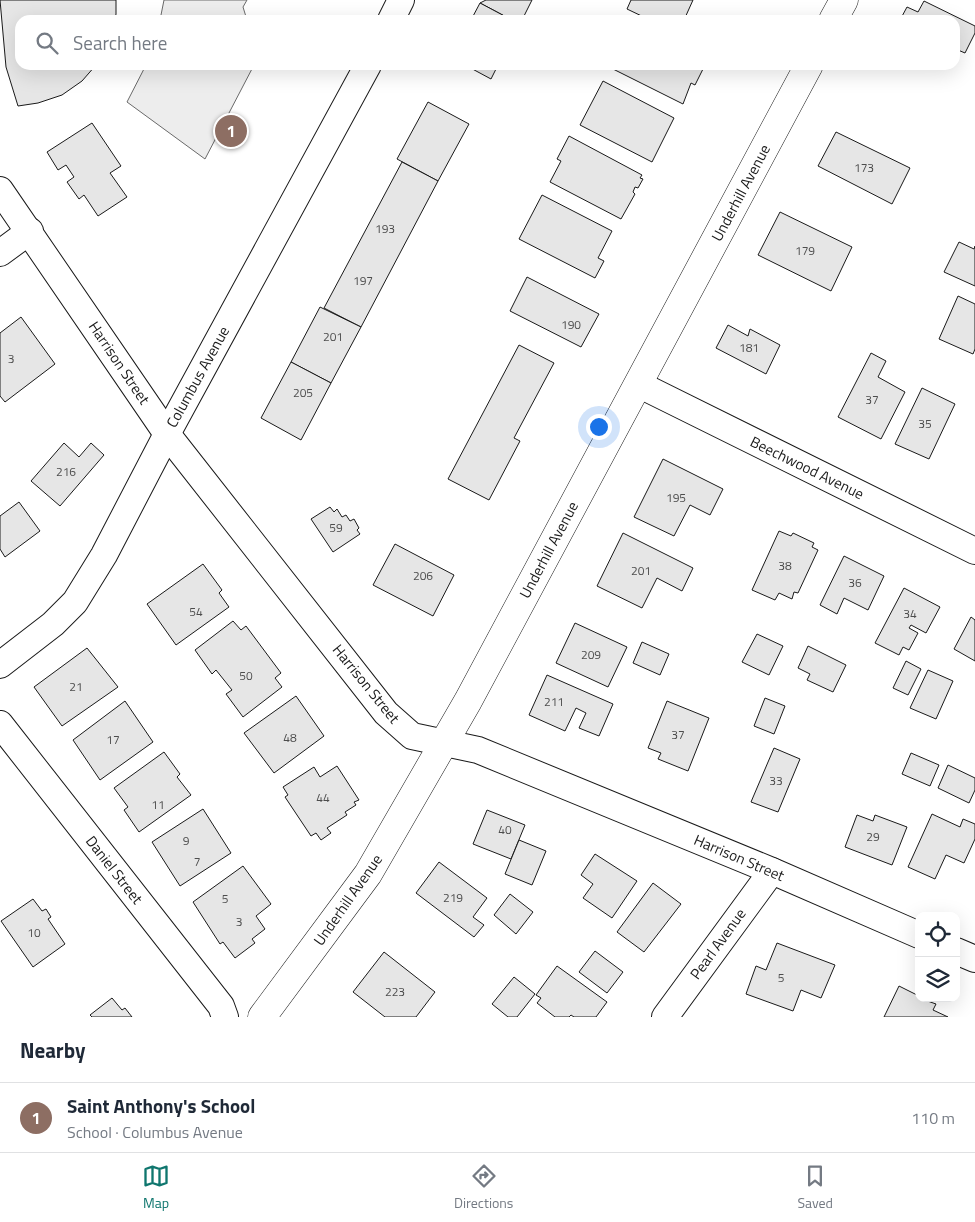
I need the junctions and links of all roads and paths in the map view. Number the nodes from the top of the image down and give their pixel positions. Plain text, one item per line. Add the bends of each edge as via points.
1 (402, 0) edge
2 (844, 0) edge
3 (394, 15) edge
4 (836, 15) edge
5 (365, 70) edge
6 (806, 70) edge
7 (0, 190) edge
8 (30, 231) junction
9 (0, 253) edge
10 (638, 384) junction
11 (168, 434) junction
12 (975, 551) edge
13 (0, 665) edge
14 (0, 724) edge
15 (445, 743) junction
16 (772, 871) junction
17 (915, 933) edge
18 (960, 953) edge
19 (975, 959) edge
20 (225, 1017) edge
21 (262, 1017) edge
22 (665, 1017) edge

1 - 3 street
2 - 4 street
5 - 11 street, Columbus Avenue
6 - 10 street, Underhill Avenue
7 - 8 street, Harrison Street
8 - 9 street
8 - 11 street, Harrison Street
10 - 12 street, Beechwood Avenue
10 - 15 street, Underhill Avenue
11 - 13 street, Columbus Avenue via 104,555 74,602 54,624
11 - 15 street, Harrison Street via 386,713 412,736
14 - 20 street, Daniel Street via 221,1006
15 - 16 street, Harrison Street via 478,750
15 - 21 street, Underhill Avenue via 368,874
16 - 17 street, Harrison Street
16 - 22 street, Pearl Avenue
18 - 19 street

